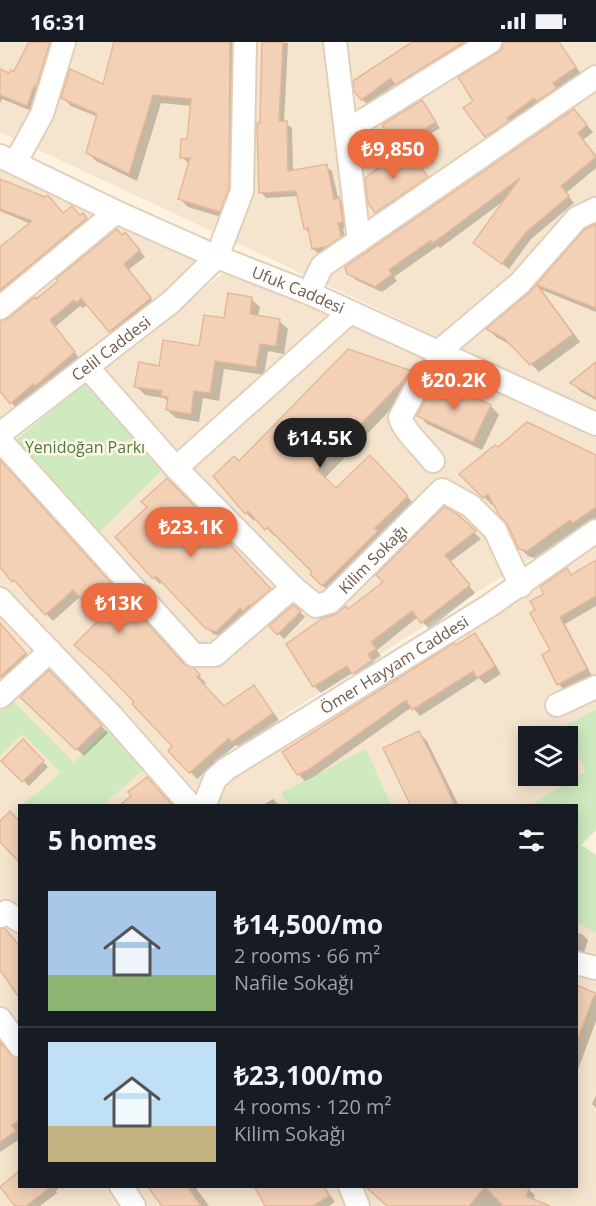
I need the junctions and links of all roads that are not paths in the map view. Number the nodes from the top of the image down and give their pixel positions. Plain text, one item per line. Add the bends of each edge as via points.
1 (64, 42) edge
2 (245, 42) edge
3 (335, 42) edge
4 (490, 42) edge
5 (596, 77) edge
6 (346, 131) junction
7 (8, 159) edge
8 (596, 208) edge
9 (116, 212) junction
10 (359, 241) junction
11 (217, 257) junction
12 (309, 293) junction
13 (0, 308) edge
14 (348, 313) junction
15 (440, 354) junction
16 (88, 368) junction
17 (596, 424) edge
18 (1, 432) edge
19 (433, 461) dead end
20 (176, 468) junction
21 (596, 531) edge
22 (521, 586) junction
23 (293, 587) junction
24 (0, 599) edge
25 (50, 651) junction
26 (596, 687) edge
27 (0, 697) edge
28 (557, 705) dead end
29 (189, 804) edge
30 (205, 804) edge
31 (578, 964) edge
32 (596, 968) edge
33 (0, 1019) edge
34 (18, 1043) edge
35 (122, 1188) edge
36 (351, 1188) edge
37 (134, 1206) edge
38 (358, 1206) edge

1 - 7 street via 42,114
2 - 11 street via 242,191
3 - 6 street
4 - 6 street
5 - 10 street
6 - 10 street
7 - 9 street, Ufuk Caddesi
8 - 15 street via 578,218 520,283
9 - 11 street, Ufuk Caddesi
9 - 13 street
10 - 12 street via 322,266
11 - 12 street, Ufuk Caddesi
11 - 16 street, Celil Caddesi via 171,302
12 - 14 street, Ufuk Caddesi
14 - 15 street, Ufuk Caddesi
14 - 20 street
15 - 17 street, Ufuk Caddesi
15 - 19 street via 400,418 402,426
16 - 18 street, Celil Caddesi
16 - 20 street, Kilim Sokağı
18 - 23 street via 194,655 215,655
20 - 23 street, Kilim Sokağı
21 - 22 street, Ömer Hayyam Caddesi
22 - 23 street, Kilim Sokağı via 495,530 471,506 442,490 330,602 316,606
22 - 30 street, Ömer Hayyam Caddesi via 226,769 215,779
24 - 25 street
25 - 27 street
25 - 29 street
26 - 28 street
31 - 32 street
33 - 34 street
35 - 37 street
36 - 38 street

